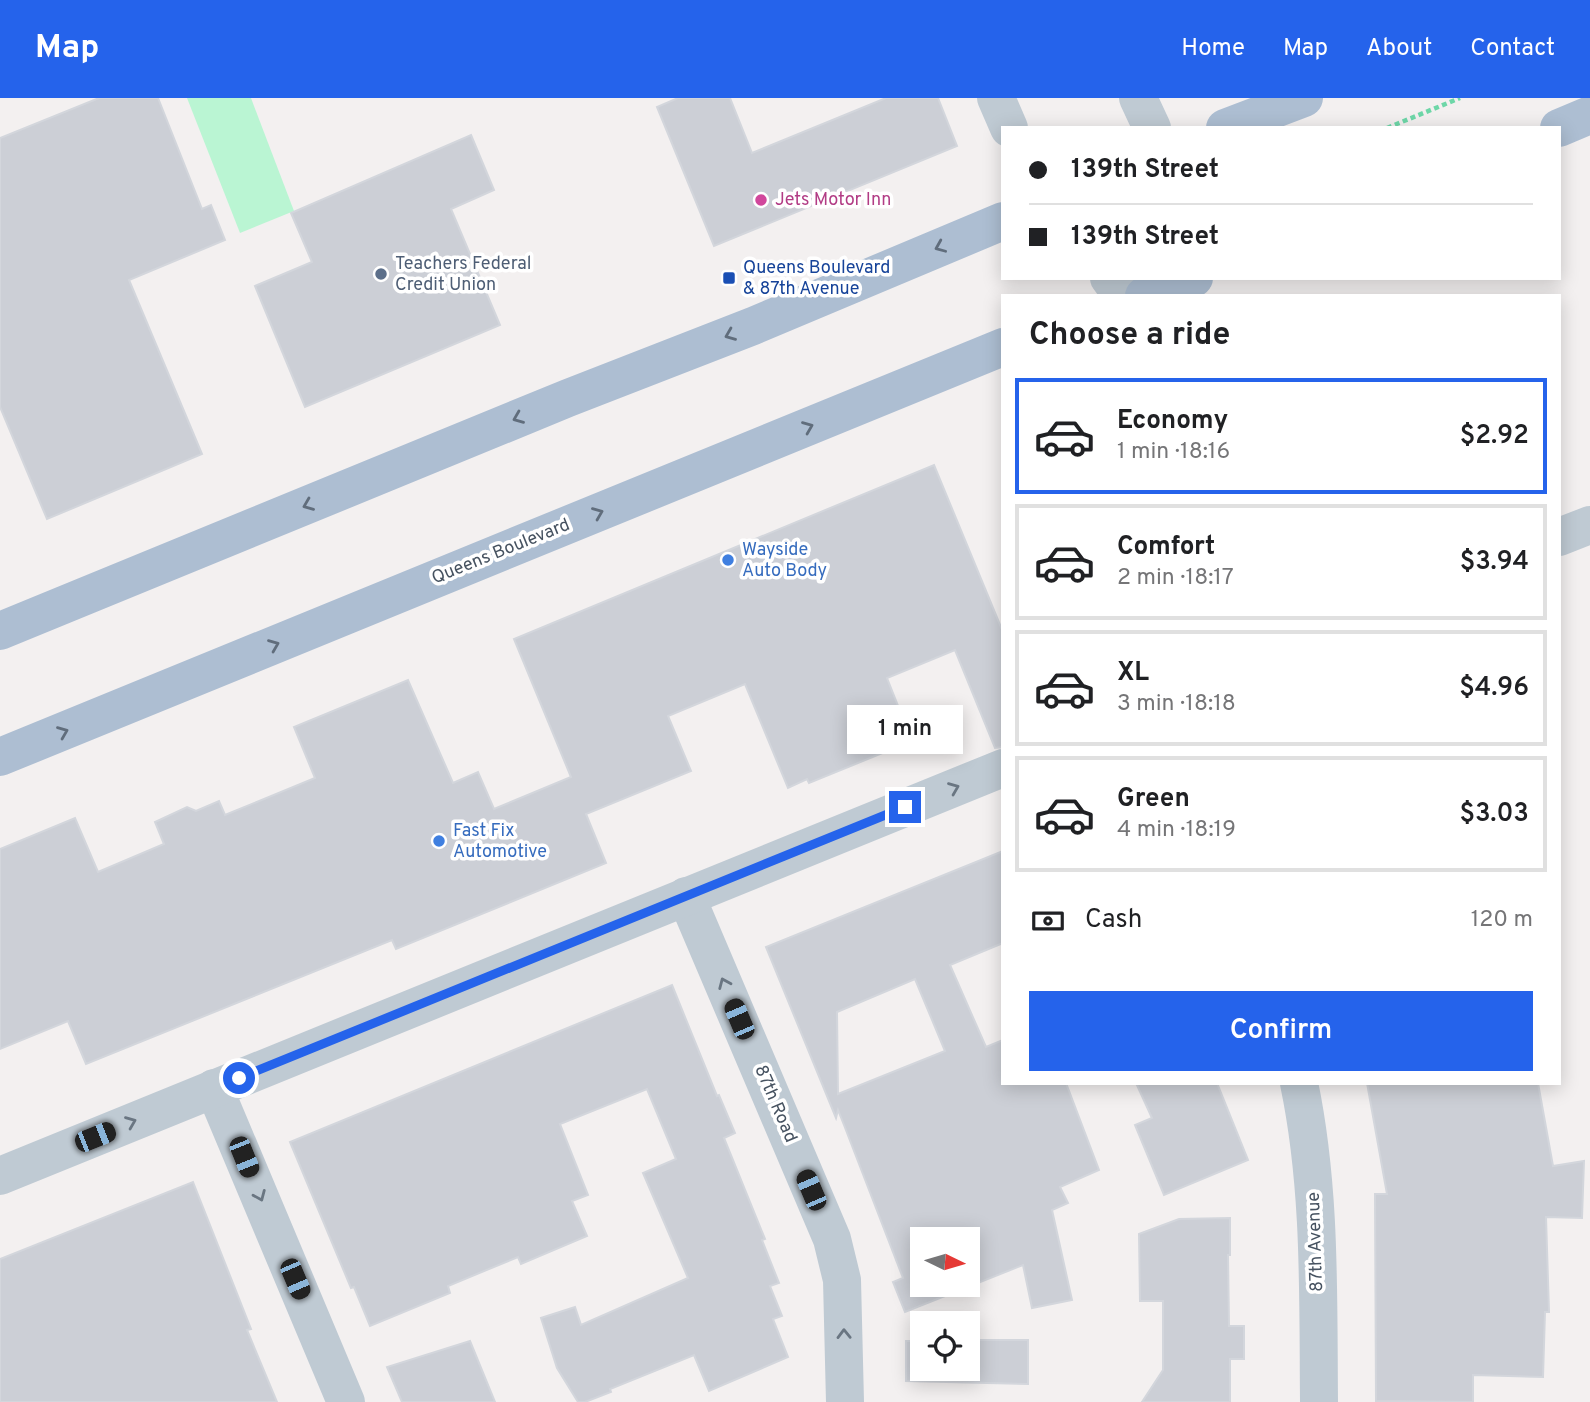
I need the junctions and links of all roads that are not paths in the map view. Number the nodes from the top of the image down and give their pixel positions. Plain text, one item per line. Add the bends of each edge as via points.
1 (996, 98) edge
2 (1138, 98) edge
3 (1304, 98) edge
4 (1590, 115) edge
5 (1008, 126) edge
6 (1151, 126) edge
7 (1230, 126) edge
8 (1561, 127) edge
9 (1001, 222) edge
10 (1188, 280) edge
11 (1150, 294) edge
12 (1001, 348) edge
13 (1590, 525) edge
14 (1561, 536) edge
15 (0, 631) edge
16 (0, 757) edge
17 (1001, 769) edge
18 (686, 896) junction
19 (1299, 1085) edge
20 (214, 1088) junction
21 (0, 1176) edge
22 (346, 1402) edge
23 (845, 1402) edge
24 (1319, 1402) edge

1 - 5 street
2 - 6 street
3 - 7 main road
4 - 8 main road
9 -> 15 main road
10 - 11 main road
16 -> 12 main road, Queens Boulevard
13 - 14 street
18 -> 17 street
18 - 20 street
23 -> 18 street, 87th Road via 842,1280 832,1239
19 - 24 street, 87th Avenue via 1314,1184
21 -> 20 street
20 -> 22 street

